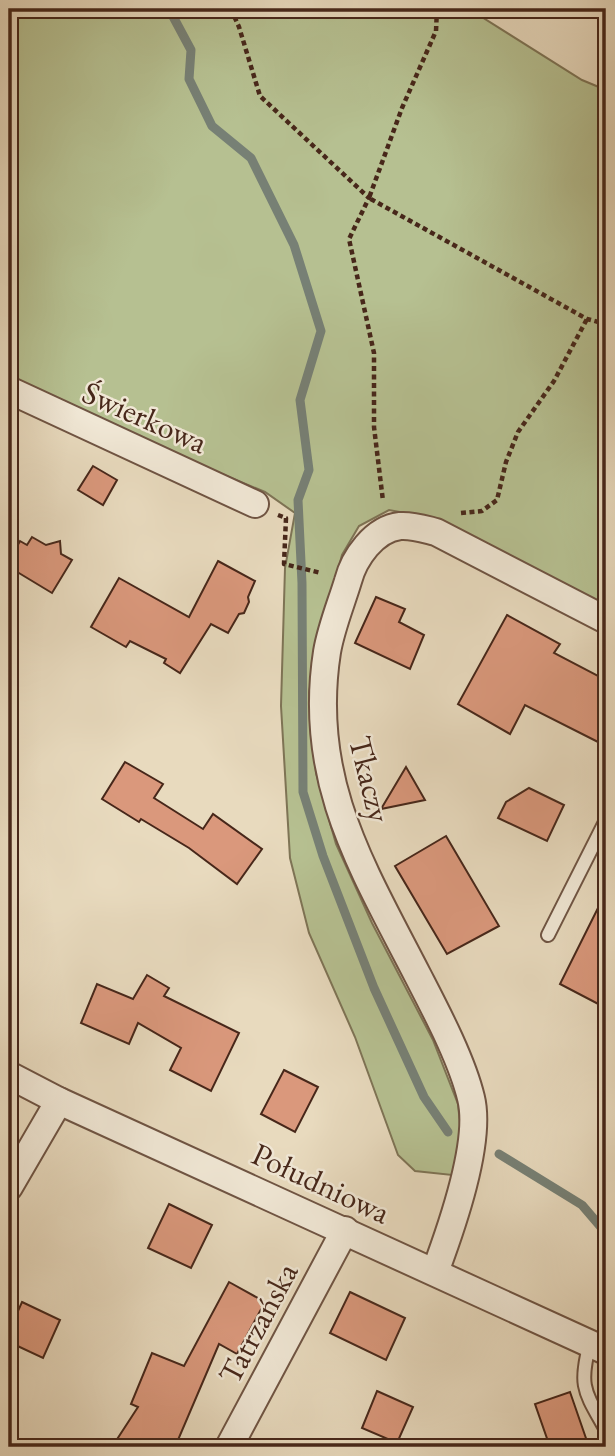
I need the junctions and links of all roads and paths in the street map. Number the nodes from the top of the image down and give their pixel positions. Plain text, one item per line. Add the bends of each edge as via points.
1 (230, 9) edge
2 (437, 9) edge
3 (369, 198) junction
4 (587, 319) junction
5 (606, 324) edge
6 (9, 390) edge
7 (255, 504) joint
8 (419, 527) junction
9 (386, 530) junction
10 (310, 569) dead end
11 (606, 620) edge
12 (606, 821) edge
13 (548, 935) dead end
14 (9, 1074) edge
15 (60, 1101) junction
16 (9, 1187) edge
17 (345, 1230) junction
18 (435, 1272) junction
19 (598, 1347) edge
20 (606, 1430) edge
21 (229, 1447) edge

1 - 3 path via 260,96
2 - 3 path via 436,31
3 - 4 path
3 - 9 path via 349,239 374,353 374,427
4 - 5 path
4 - 8 path via 554,381 518,432 497,500 482,511 445,514
6 - 7 street, Świerkowa
7 - 10 path via 286,518 284,564
8 - 9 street
8 - 11 street via 490,558
9 - 18 street, Tkaczy via 358,556 350,573 328,649 322,711 329,775 354,851 425,989 471,1099 473,1136 451,1231
12 - 13 lane
14 - 15 street, Południowa
15 - 16 street
15 - 17 street, Południowa
17 - 18 street, Południowa
17 - 21 street, Tatrzańska
18 - 19 street, Południowa
19 - 20 lane via 583,1377 588,1398

